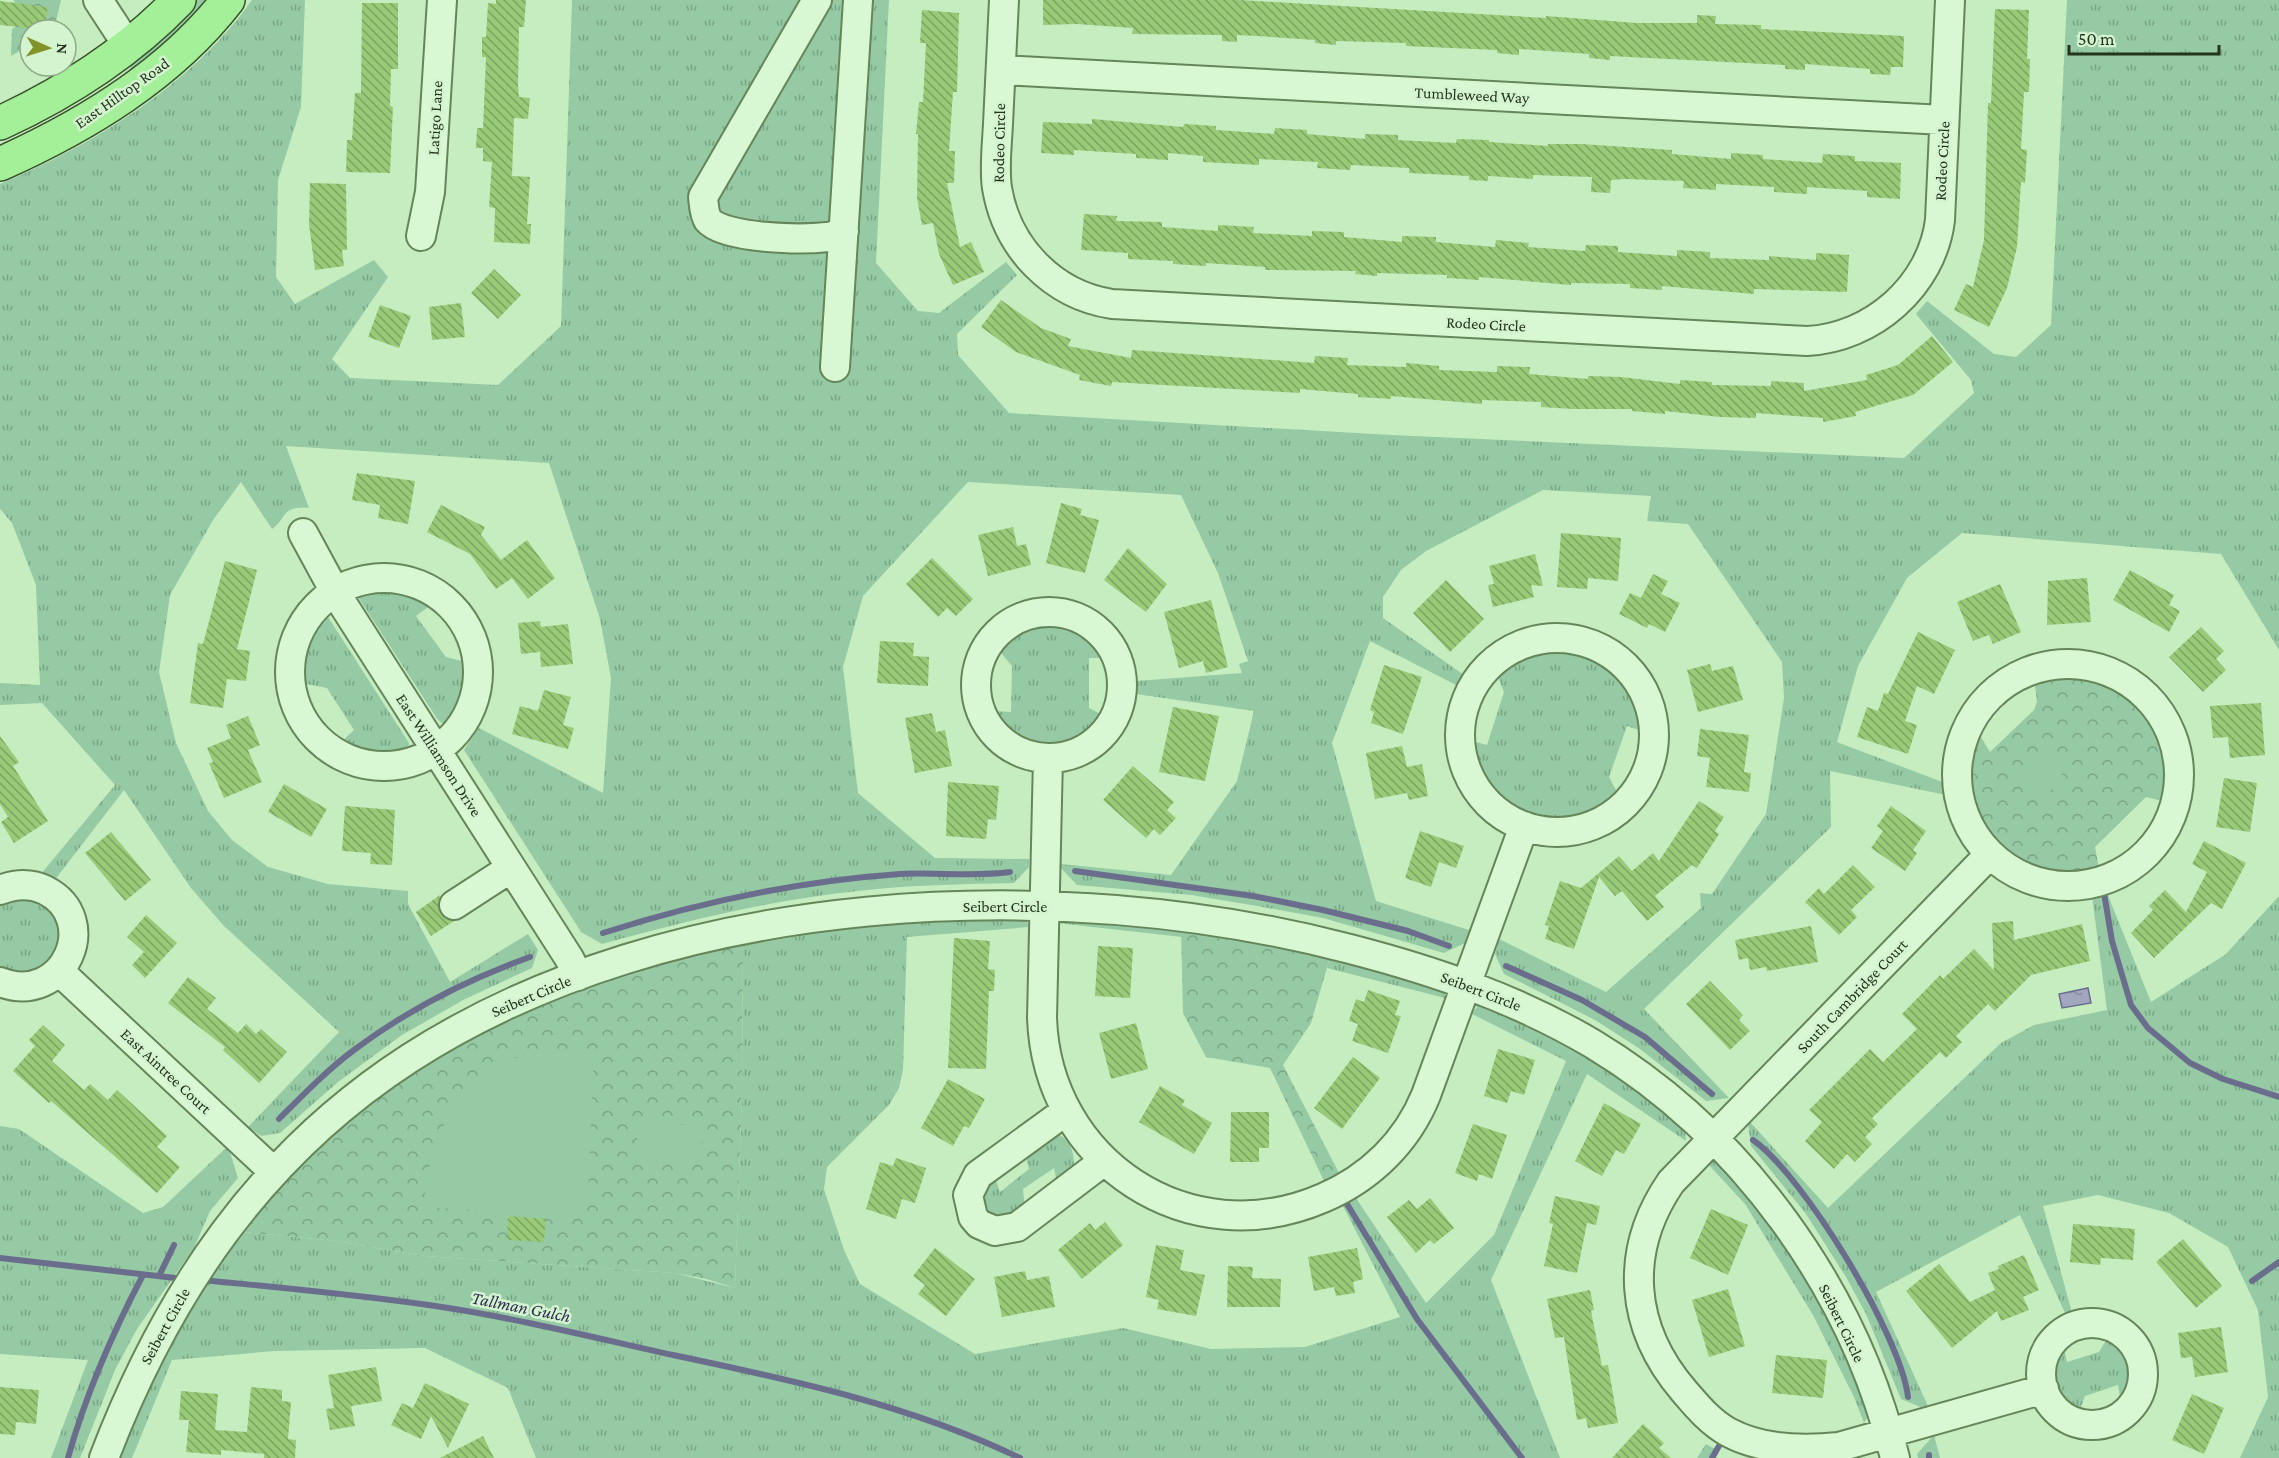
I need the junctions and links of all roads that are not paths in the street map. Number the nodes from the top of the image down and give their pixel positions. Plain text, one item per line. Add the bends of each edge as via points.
1 (98, 0) edge
2 (179, 0) edge
3 (228, 0) edge
4 (442, 0) edge
5 (818, 0) edge
6 (858, 0) edge
7 (1004, 0) edge
8 (1950, 0) edge
9 (128, 46) junction
10 (1001, 70) junction
11 (1944, 120) junction
12 (0, 123) edge
13 (0, 145) edge
14 (0, 164) edge
15 (844, 231) junction
16 (421, 236) dead end
17 (835, 367) dead end
18 (303, 533) dead end
19 (335, 592) junction
20 (436, 751) junction
21 (1048, 758) junction
22 (1524, 826) junction
23 (1990, 854) junction
24 (511, 868) junction
25 (0, 890) edge
26 (454, 905) dead end
27 (1045, 906) junction
28 (59, 971) junction
29 (578, 976) junction
30 (0, 982) edge
31 (1467, 985) junction
32 (1066, 1111) junction
33 (1713, 1138) junction
34 (1104, 1161) junction
35 (274, 1172) junction
36 (2044, 1389) dead end
37 (1891, 1445) edge
38 (104, 1458) edge

1 - 9 street
2 - 9 main road
3 - 14 main road, East Hilltop Road via 192,40 136,87 53,139
4 - 16 street, Latigo Lane via 430,192
5 - 15 street via 703,197 704,210 716,226 744,234 829,237
6 - 15 street
7 - 10 street, Rodeo Circle
8 - 11 street, Rodeo Circle
9 - 12 main road via 44,102
9 - 13 main road via 129,59 114,81
10 - 11 street, Tumbleweed Way
10 - 11 street, Rodeo Circle via 997,189 1007,222 1019,243 1046,275 1070,291 1100,302 1136,306 1807,341 1837,338 1886,312 1906,294 1927,264 1939,231
15 - 17 street
18 - 19 street, East Williamson Drive
19 - 20 street, East Williamson Drive
19 - 20 street via 372,579 411,582 446,601 463,621 477,659 474,698 460,728
19 - 20 street via 307,617 292,651 291,688 304,723 330,750 364,765 402,765
20 - 24 street, East Williamson Drive
21 - 21 street via 1079,752 1105,733 1120,704 1123,683 1119,662 1102,634 1086,621 1055,611 1022,616 1003,627 983,654 976,687 980,708 997,737 1026,754
21 - 27 street
22 - 22 street via 1558,832 1601,821 1628,801 1650,761 1652,716 1640,685 1618,659 1588,642 1552,638 1517,646 1488,667 1468,697 1461,720 1461,744 1471,779 1493,808
22 - 31 street
23 - 23 street via 2025,877 2066,886 2107,879 2143,857 2161,836 2173,810 2179,769 2169,728 2144,694 2111,672 2072,664 2033,669 2009,681 1989,698 1966,731 1957,770 1963,809
23 - 33 street, South Cambridge Court
24 - 26 street
24 - 29 street, East Williamson Drive
25 - 28 street via 33,886 53,895 63,905 70,917 73,938 71,952
27 - 29 street, Seibert Circle via 933,907 812,920 710,938
27 - 31 street, Seibert Circle via 1137,911 1260,929 1377,956
27 - 32 street via 1042,1033 1050,1073
28 - 30 street via 35,985 20,987
28 - 35 street, East Aintree Court
29 - 35 street, Seibert Circle via 468,1023 412,1057 356,1096
31 - 33 street, Seibert Circle via 1539,1015 1592,1044 1658,1090
31 - 34 street via 1414,1122 1367,1174 1333,1194 1285,1211 1206,1213 1158,1197
32 - 34 street
32 - 34 street via 978,1175 968,1195 974,1217 995,1231 1017,1227
33 - 37 street, Seibert Circle via 1774,1208 1818,1273 1855,1345
33 - 37 street, South Cambridge Court via 1664,1192 1650,1220 1643,1247 1640,1302 1648,1336 1662,1362 1709,1417 1746,1440 1777,1447 1821,1449
35 - 38 street, Seibert Circle via 210,1250 174,1308 141,1370
36 - 37 street, South Cambridge Court

